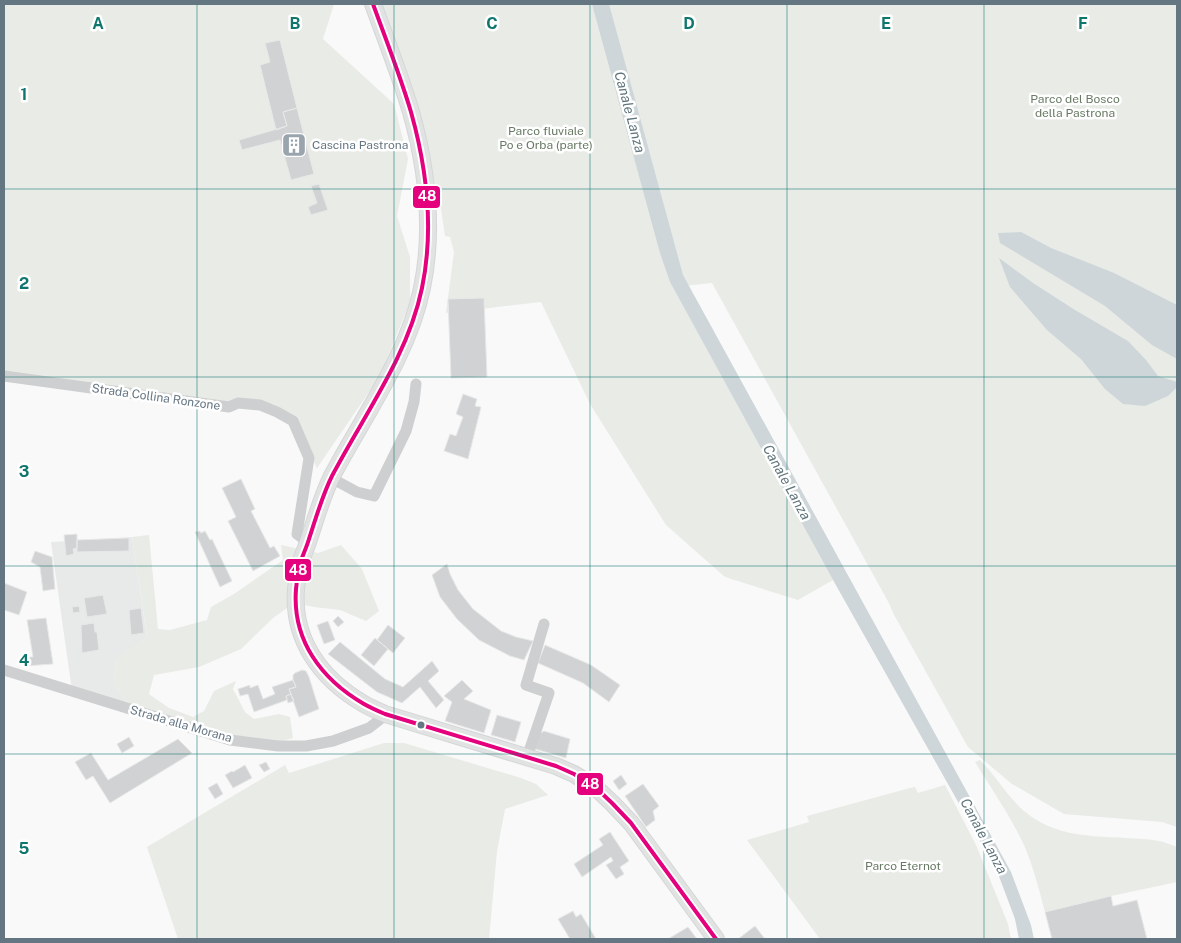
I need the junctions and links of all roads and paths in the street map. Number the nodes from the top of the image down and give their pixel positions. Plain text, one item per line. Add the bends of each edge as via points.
1 (373, 4) edge
2 (4, 376) edge
3 (416, 384) dead end
4 (331, 478) junction
5 (308, 542) junction
6 (544, 624) dead end
7 (4, 670) edge
8 (386, 714) junction
9 (527, 757) junction
10 (716, 939) edge

1 - 4 main road via 411,111 420,148 429,240 422,288 402,349
2 - 5 street, Strada Collina Ronzone via 229,407 238,403 260,405 278,412 293,421 309,458 297,534
3 - 4 street via 406,431 374,496 357,492
4 - 5 main road
5 - 8 main road via 298,570 296,597 304,641 328,677 352,697
6 - 9 street via 526,685 549,693
7 - 8 street, Strada alla Morana via 230,740 278,746 306,746 333,741 369,728
8 - 9 main road
9 - 10 main road via 574,774 612,803 631,823

